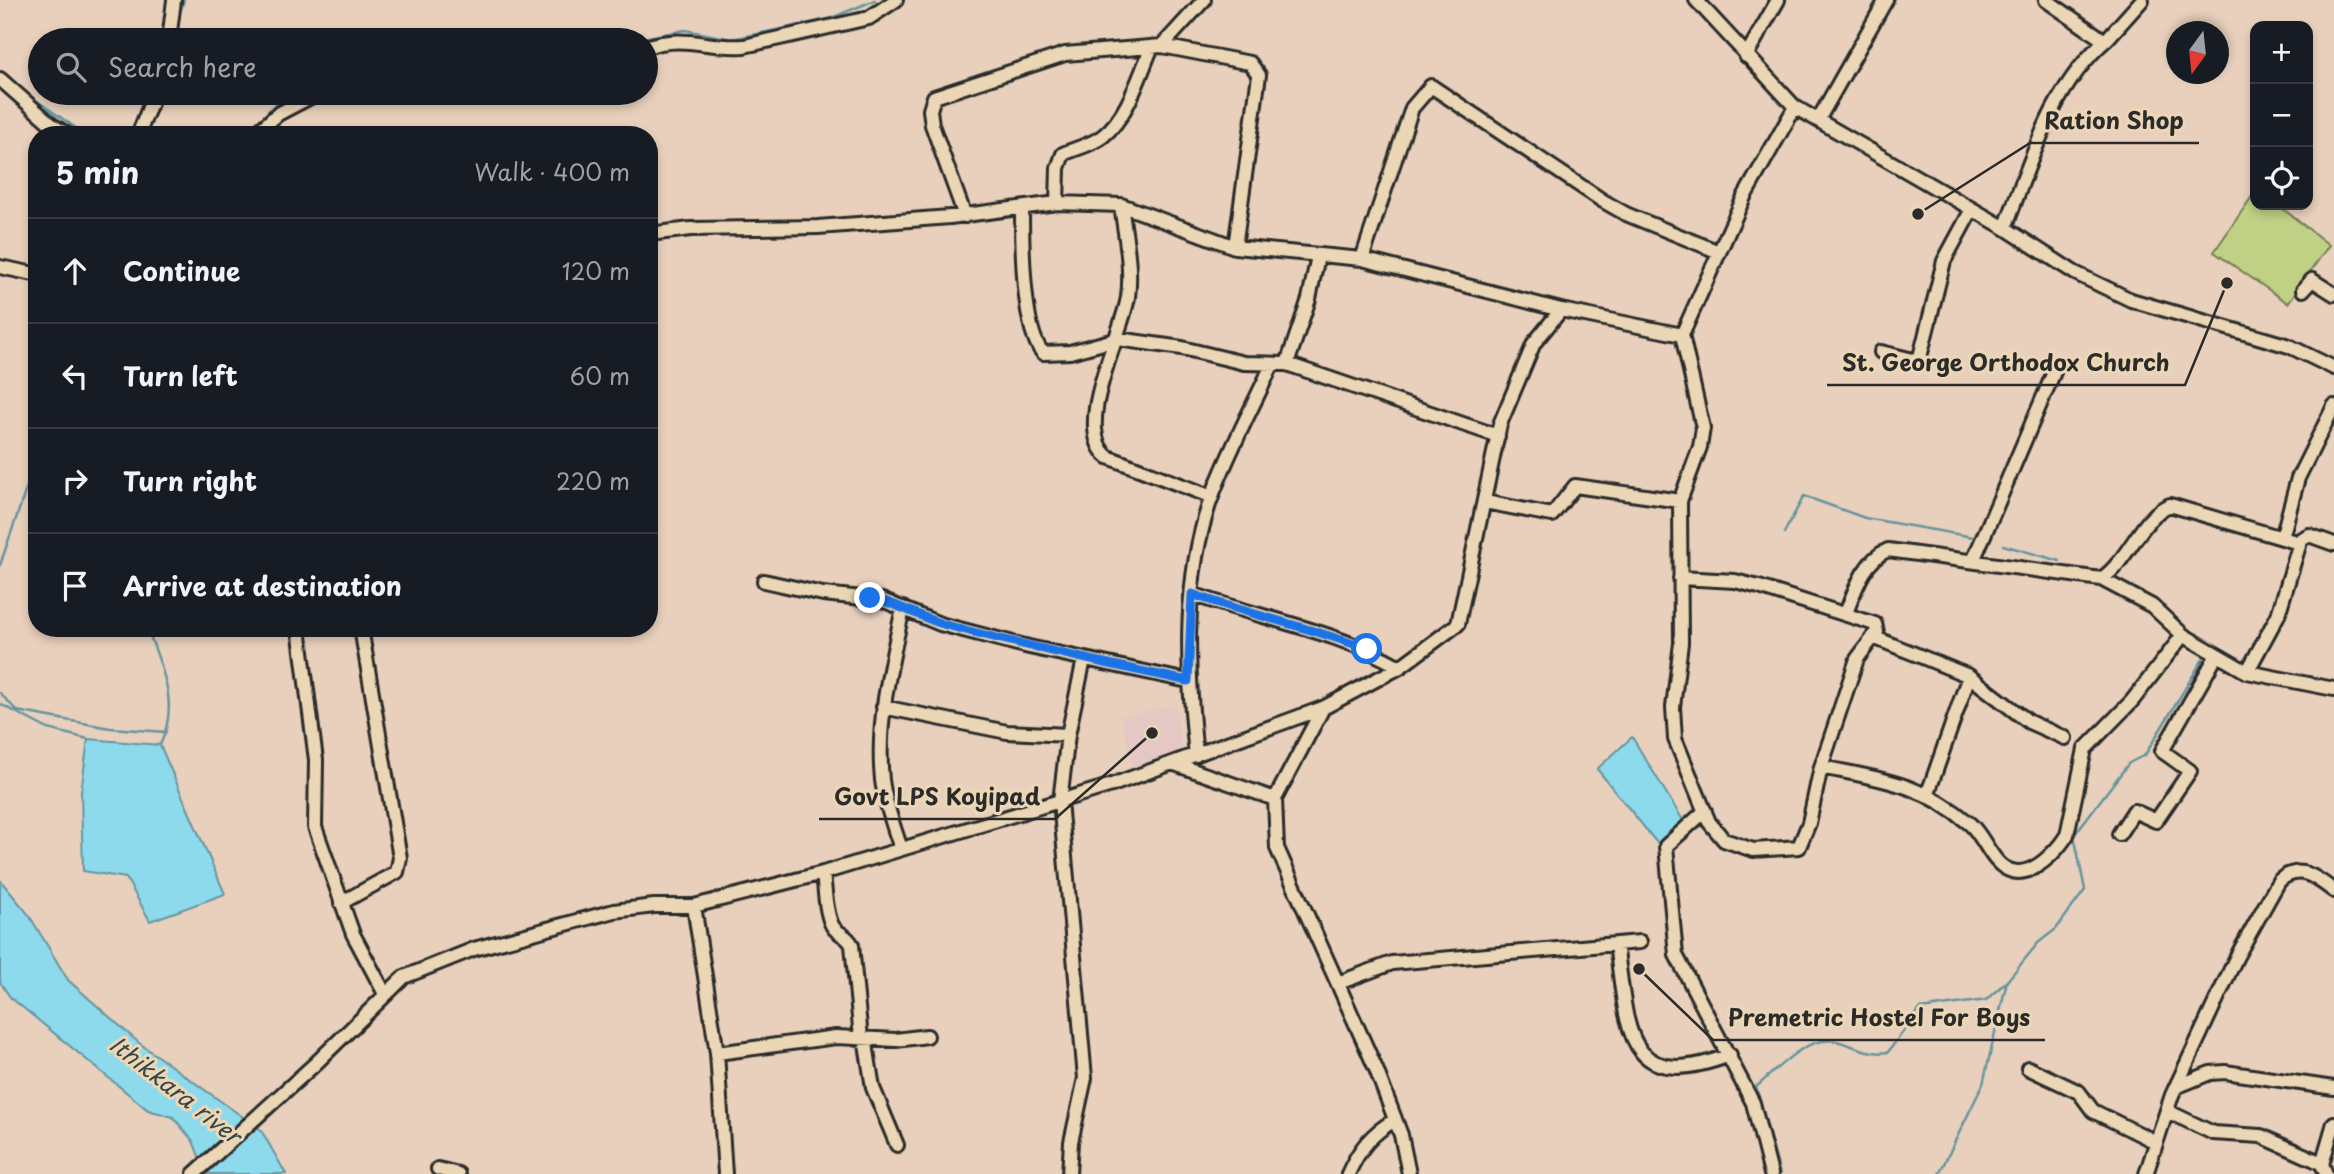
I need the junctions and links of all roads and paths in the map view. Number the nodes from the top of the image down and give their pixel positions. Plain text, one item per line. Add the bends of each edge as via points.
1 (174, 0) edge
2 (896, 0) edge
3 (1204, 0) edge
4 (1696, 0) edge
5 (1778, 0) edge
6 (1886, 0) edge
7 (2046, 0) edge
8 (2142, 0) edge
9 (170, 28) edge
10 (2107, 39) junction
11 (658, 44) edge
12 (1157, 47) junction
13 (1746, 55) junction
14 (0, 79) edge
15 (28, 104) edge
16 (29, 105) edge
17 (150, 105) edge
18 (295, 105) edge
19 (1795, 107) junction
20 (1818, 120) junction
21 (54, 126) edge
22 (142, 126) edge
23 (264, 126) edge
24 (1057, 203) junction
25 (1121, 205) junction
26 (1022, 208) junction
27 (1972, 209) junction
28 (965, 216) junction
29 (2005, 228) junction
30 (658, 233) edge
31 (1235, 247) junction
32 (1719, 252) junction
33 (1318, 256) junction
34 (1362, 259) junction
35 (0, 267) edge
36 (28, 273) edge
37 (2303, 290) dead end
38 (2334, 294) edge
39 (1561, 310) junction
40 (1682, 335) junction
41 (1118, 339) junction
42 (1881, 352) dead end
43 (1287, 364) junction
44 (1272, 365) junction
45 (2057, 365) dead end
46 (2334, 368) edge
47 (2334, 406) edge
48 (1498, 436) junction
49 (1212, 497) junction
50 (1679, 501) junction
51 (1485, 502) junction
52 (2282, 538) junction
53 (2299, 544) junction
54 (2334, 544) edge
55 (1973, 561) junction
56 (1680, 578) junction
57 (2101, 579) junction
58 (764, 581) dead end
59 (1192, 594) junction
60 (903, 608) junction
61 (1846, 613) junction
62 (2183, 635) junction
63 (300, 637) edge
64 (362, 637) edge
65 (1873, 637) junction
66 (2217, 655) junction
67 (1084, 659) junction
68 (1400, 667) junction
69 (2247, 672) junction
70 (1969, 676) junction
71 (1188, 681) junction
72 (2334, 689) edge
73 (883, 708) junction
74 (1323, 708) junction
75 (1068, 735) junction
76 (2065, 738) dead end
77 (1196, 755) junction
78 (1172, 763) junction
79 (1821, 767) junction
80 (1928, 793) junction
81 (1275, 799) junction
82 (1060, 801) junction
83 (1705, 811) junction
84 (2119, 834) dead end
85 (901, 849) junction
86 (823, 873) junction
87 (2334, 891) edge
88 (341, 903) junction
89 (694, 906) junction
90 (1640, 942) dead end
91 (1616, 944) junction
92 (1338, 982) junction
93 (385, 994) junction
94 (927, 1036) dead end
95 (863, 1038) junction
96 (717, 1053) junction
97 (1730, 1055) junction
98 (2028, 1068) dead end
99 (2176, 1087) junction
100 (2334, 1088) edge
101 (2167, 1111) junction
102 (1395, 1120) junction
103 (2334, 1123) edge
104 (2156, 1142) junction
105 (897, 1145) dead end
106 (2324, 1169) edge
107 (438, 1170) dead end
108 (194, 1174) edge
109 (458, 1174) edge
110 (725, 1174) edge
111 (1069, 1174) edge
112 (1348, 1174) edge
113 (1409, 1174) edge
114 (1768, 1174) edge
115 (2146, 1174) edge

1 - 9 street
2 - 11 street via 869,18 744,46 678,40
3 - 12 street
4 - 13 street
5 - 13 street
6 - 20 street
7 - 10 street
8 - 10 street
10 - 29 street via 2088,55 2049,115
12 - 24 street via 1110,130 1063,154
12 - 28 street via 1065,54 934,97 932,125
12 - 31 street via 1250,63 1259,75
13 - 19 street
14 - 15 street
16 - 21 street
17 - 22 street
18 - 23 street
19 - 20 street
19 - 32 street
20 - 27 street
24 - 25 street
24 - 26 street
25 - 31 street
25 - 41 street via 1130,272
26 - 28 street
26 - 41 street via 1025,283 1037,348 1049,355
27 - 29 street
27 - 42 street via 1944,261 1920,357 1913,360
28 - 30 street
29 - 46 street via 2076,273 2131,300 2289,346
31 - 33 street
32 - 34 street via 1603,201 1431,86 1412,108
32 - 40 street
33 - 34 street
33 - 43 street via 1310,299
34 - 39 street
35 - 36 street
37 - 38 street via 2312,279
39 - 40 street
39 - 48 street via 1534,343
40 - 50 street via 1703,428
41 - 44 street
41 - 49 street via 1099,386 1095,411 1102,453
43 - 44 street
43 - 48 street
44 - 49 street
45 - 55 street
47 - 52 street via 2298,478
48 - 51 street
49 - 59 street
50 - 51 street via 1575,486 1552,515
50 - 56 street
51 - 68 street via 1458,624
52 - 53 street
52 - 57 street via 2170,505
53 - 54 street via 2309,535
53 - 69 street via 2278,615
55 - 57 street
55 - 61 street via 1888,550 1859,581
56 - 61 street via 1735,582
56 - 83 street via 1681,643 1672,724
57 - 62 street via 2152,606
58 - 60 street via 882,600
59 - 68 street via 1327,633
59 - 71 street
60 - 67 street via 940,624
60 - 73 street
61 - 65 street via 1875,624
62 - 66 street
62 - 80 street via 2132,701 2085,749 2067,835 2042,862 2017,872 2003,868 1971,825
63 - 88 street via 316,760 314,827
64 - 88 street via 400,858 397,872
65 - 70 street
65 - 79 street via 1857,659
66 - 69 street
66 - 84 street via 2161,751 2190,771 2157,821 2134,811
67 - 71 street
67 - 75 street
68 - 74 street
69 - 72 street
70 - 76 street via 2029,722
70 - 80 street
71 - 77 street
73 - 75 street via 1007,732
73 - 85 street via 883,781
74 - 77 street
74 - 81 street
75 - 82 street
77 - 78 street
78 - 81 street
78 - 82 street
79 - 80 street
79 - 83 street via 1803,840 1793,850 1736,846 1715,831
81 - 92 street via 1277,848
82 - 85 street
82 - 111 street via 1085,1078
83 - 97 street via 1670,839 1665,865 1676,955
85 - 86 street
86 - 89 street
86 - 95 street via 832,927 852,945
87 - 99 street via 2314,875 2302,872 2287,874 2279,881 2237,956
88 - 93 street
89 - 93 street via 614,911 474,949 404,977
89 - 96 street
90 - 91 street
91 - 92 street via 1392,962
91 - 97 street via 1633,1038 1649,1060 1663,1067 1691,1068
92 - 102 street
93 - 108 street
94 - 95 street
95 - 96 street via 777,1043
95 - 105 street via 878,1104
96 - 110 street
97 - 114 street via 1753,1103
98 - 104 street via 2079,1092 2093,1111
99 - 100 street via 2225,1072
99 - 101 street
101 - 104 street
101 - 106 street via 2213,1133 2261,1136
102 - 112 street via 1364,1144
102 - 113 street
103 - 106 street
104 - 115 street
107 - 109 street

